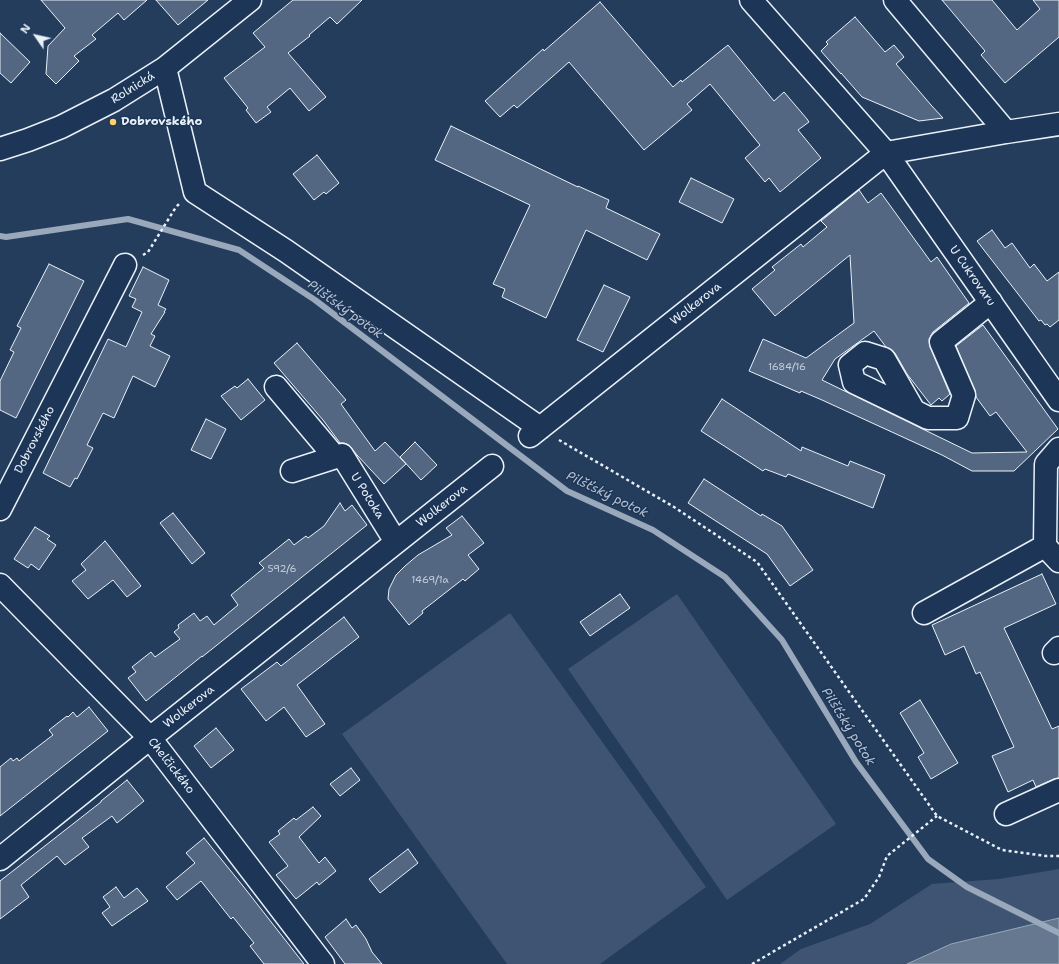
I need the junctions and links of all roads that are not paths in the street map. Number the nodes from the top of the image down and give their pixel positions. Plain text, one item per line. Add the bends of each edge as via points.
1 (751, 0) edge
2 (895, 0) edge
3 (236, 4) edge
4 (165, 68) junction
5 (1059, 124) edge
6 (1006, 132) junction
7 (0, 149) edge
8 (886, 153) junction
9 (125, 265) dead end
10 (991, 302) junction
11 (276, 387) dead end
12 (1059, 400) edge
13 (914, 411) dead end
14 (1059, 449) edge
15 (335, 457) junction
16 (492, 466) dead end
17 (292, 471) dead end
18 (0, 508) edge
19 (396, 542) junction
20 (1052, 553) edge
21 (0, 585) edge
22 (924, 613) dead end
23 (150, 738) junction
24 (1059, 790) edge
25 (1006, 814) dead end
26 (0, 859) edge
27 (323, 964) edge

1 - 8 street, U Cukrovaru
2 - 6 street
3 - 4 street, Rolnická
4 - 7 street, Rolnická via 114,100 61,127
4 - 8 street, Wolkerova via 195,192 286,251 535,432
5 - 6 street
6 - 8 street
8 - 10 street, U Cukrovaru
9 - 18 street, Dobrovského
10 - 12 street, U Cukrovaru
10 - 13 street via 941,342 964,395 957,418 928,418
11 - 15 street, U Potoka
14 - 20 street via 1046,464
15 - 17 street
15 - 19 street, U Potoka via 342,455
16 - 19 street, Wolkerova
19 - 23 street, Wolkerova
20 - 22 street
21 - 23 street, Chelčického
23 - 26 street, Wolkerova
23 - 27 street, Chelčického
24 - 25 street

